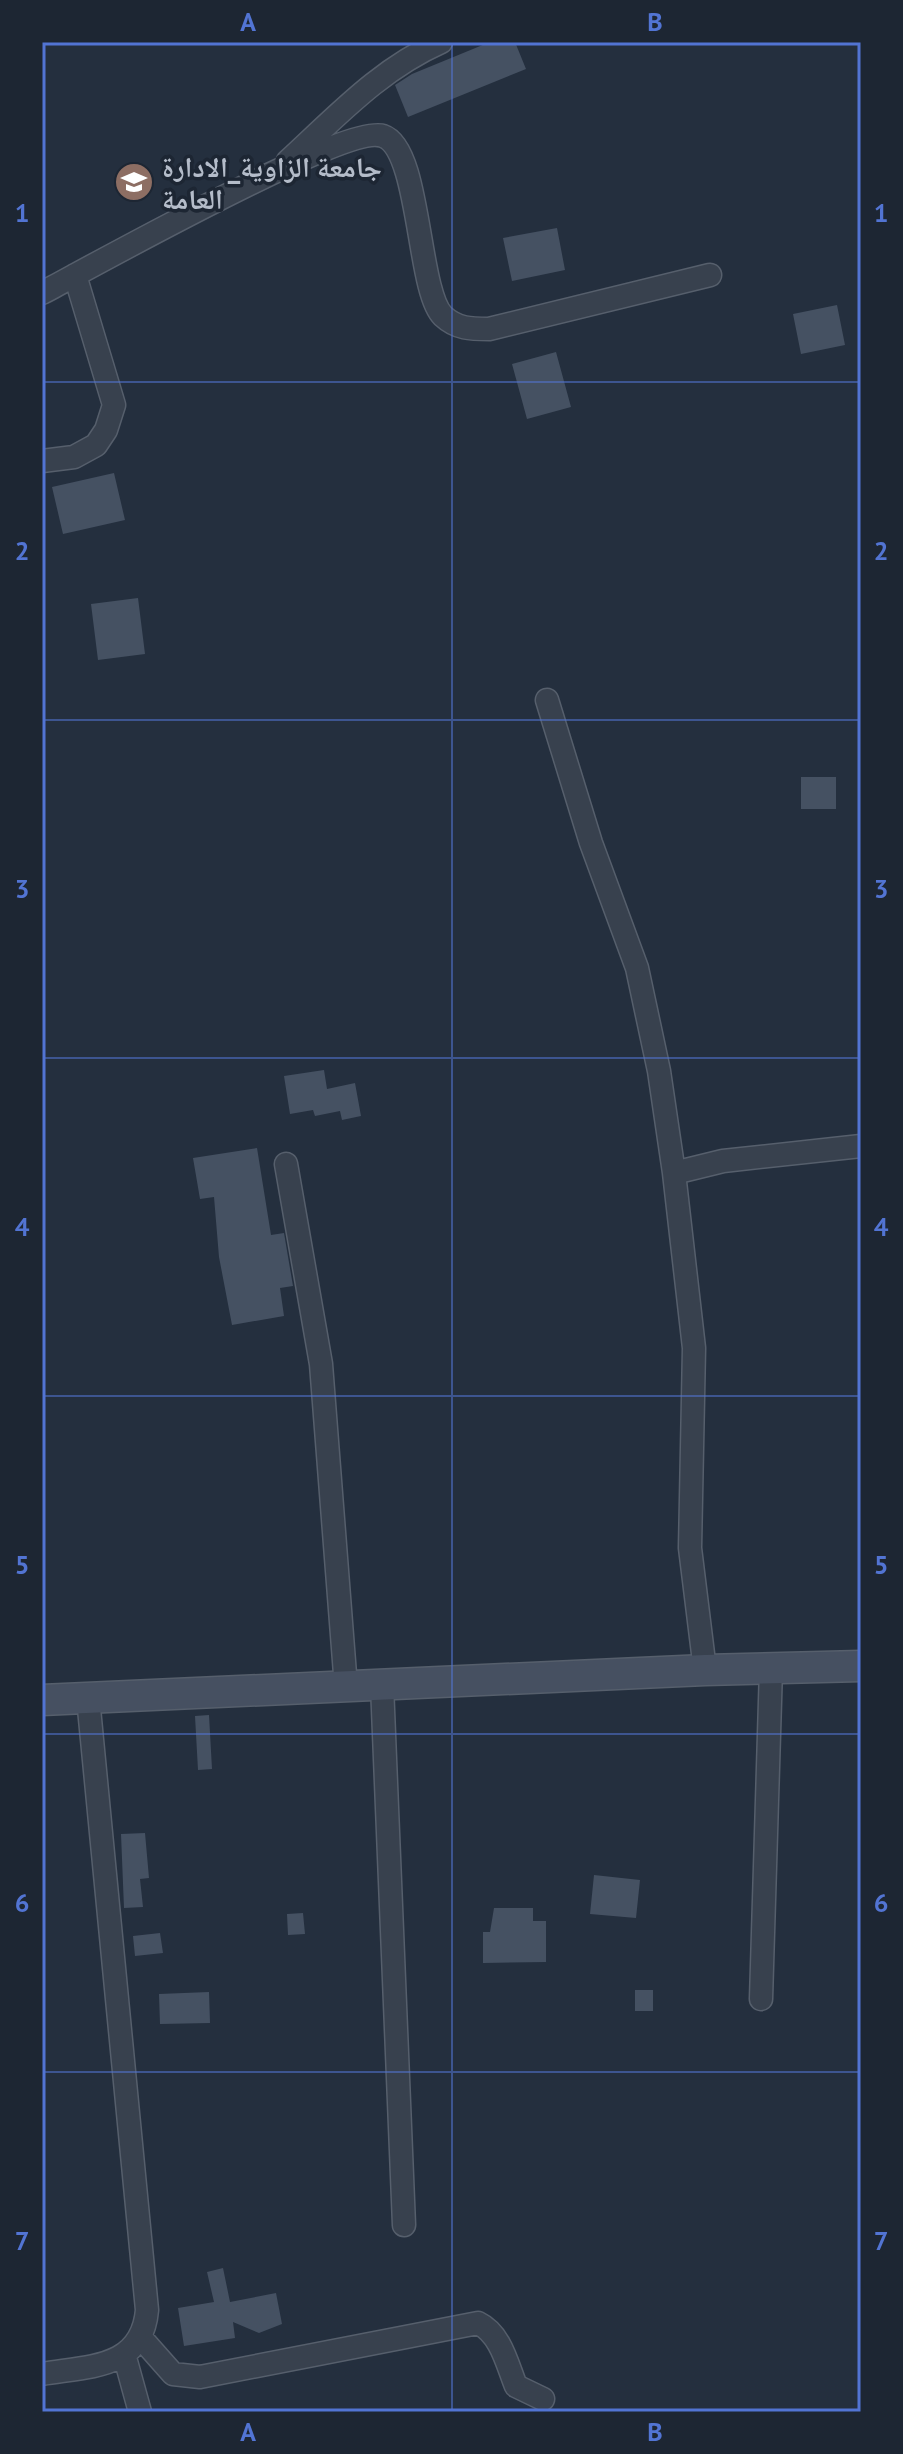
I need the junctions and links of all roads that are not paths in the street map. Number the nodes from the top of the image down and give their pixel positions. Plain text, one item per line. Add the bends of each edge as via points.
1 (441, 42) edge
2 (279, 170) junction
3 (75, 275) junction
4 (710, 275) dead end
5 (42, 293) edge
6 (42, 461) edge
7 (547, 700) dead end
8 (861, 1146) edge
9 (286, 1164) dead end
10 (674, 1173) junction
11 (861, 1666) edge
12 (771, 1668) junction
13 (705, 1670) junction
14 (382, 1685) junction
15 (346, 1687) junction
16 (88, 1698) junction
17 (42, 1700) edge
18 (761, 1999) dead end
19 (404, 2225) dead end
20 (142, 2339) junction
21 (124, 2354) junction
22 (42, 2374) edge
23 (543, 2399) dead end
24 (140, 2412) edge

1 - 2 street via 381,75
2 - 3 street
2 - 4 street via 364,135 382,135 397,145 437,308 462,328 489,329
3 - 5 street
3 - 6 street via 114,405 96,445 74,457
7 - 10 street via 637,968
8 - 10 street via 723,1161
9 - 15 street via 321,1364
10 - 13 street via 694,1348 690,1548
11 - 12 street
12 - 13 street
12 - 18 street
13 - 14 street
14 - 15 street
14 - 19 street
15 - 16 street
16 - 17 street
16 - 20 street via 147,2310
20 - 21 street
20 - 23 street via 173,2374 200,2377 478,2323 496,2338 516,2386
21 - 22 street
21 - 24 street

